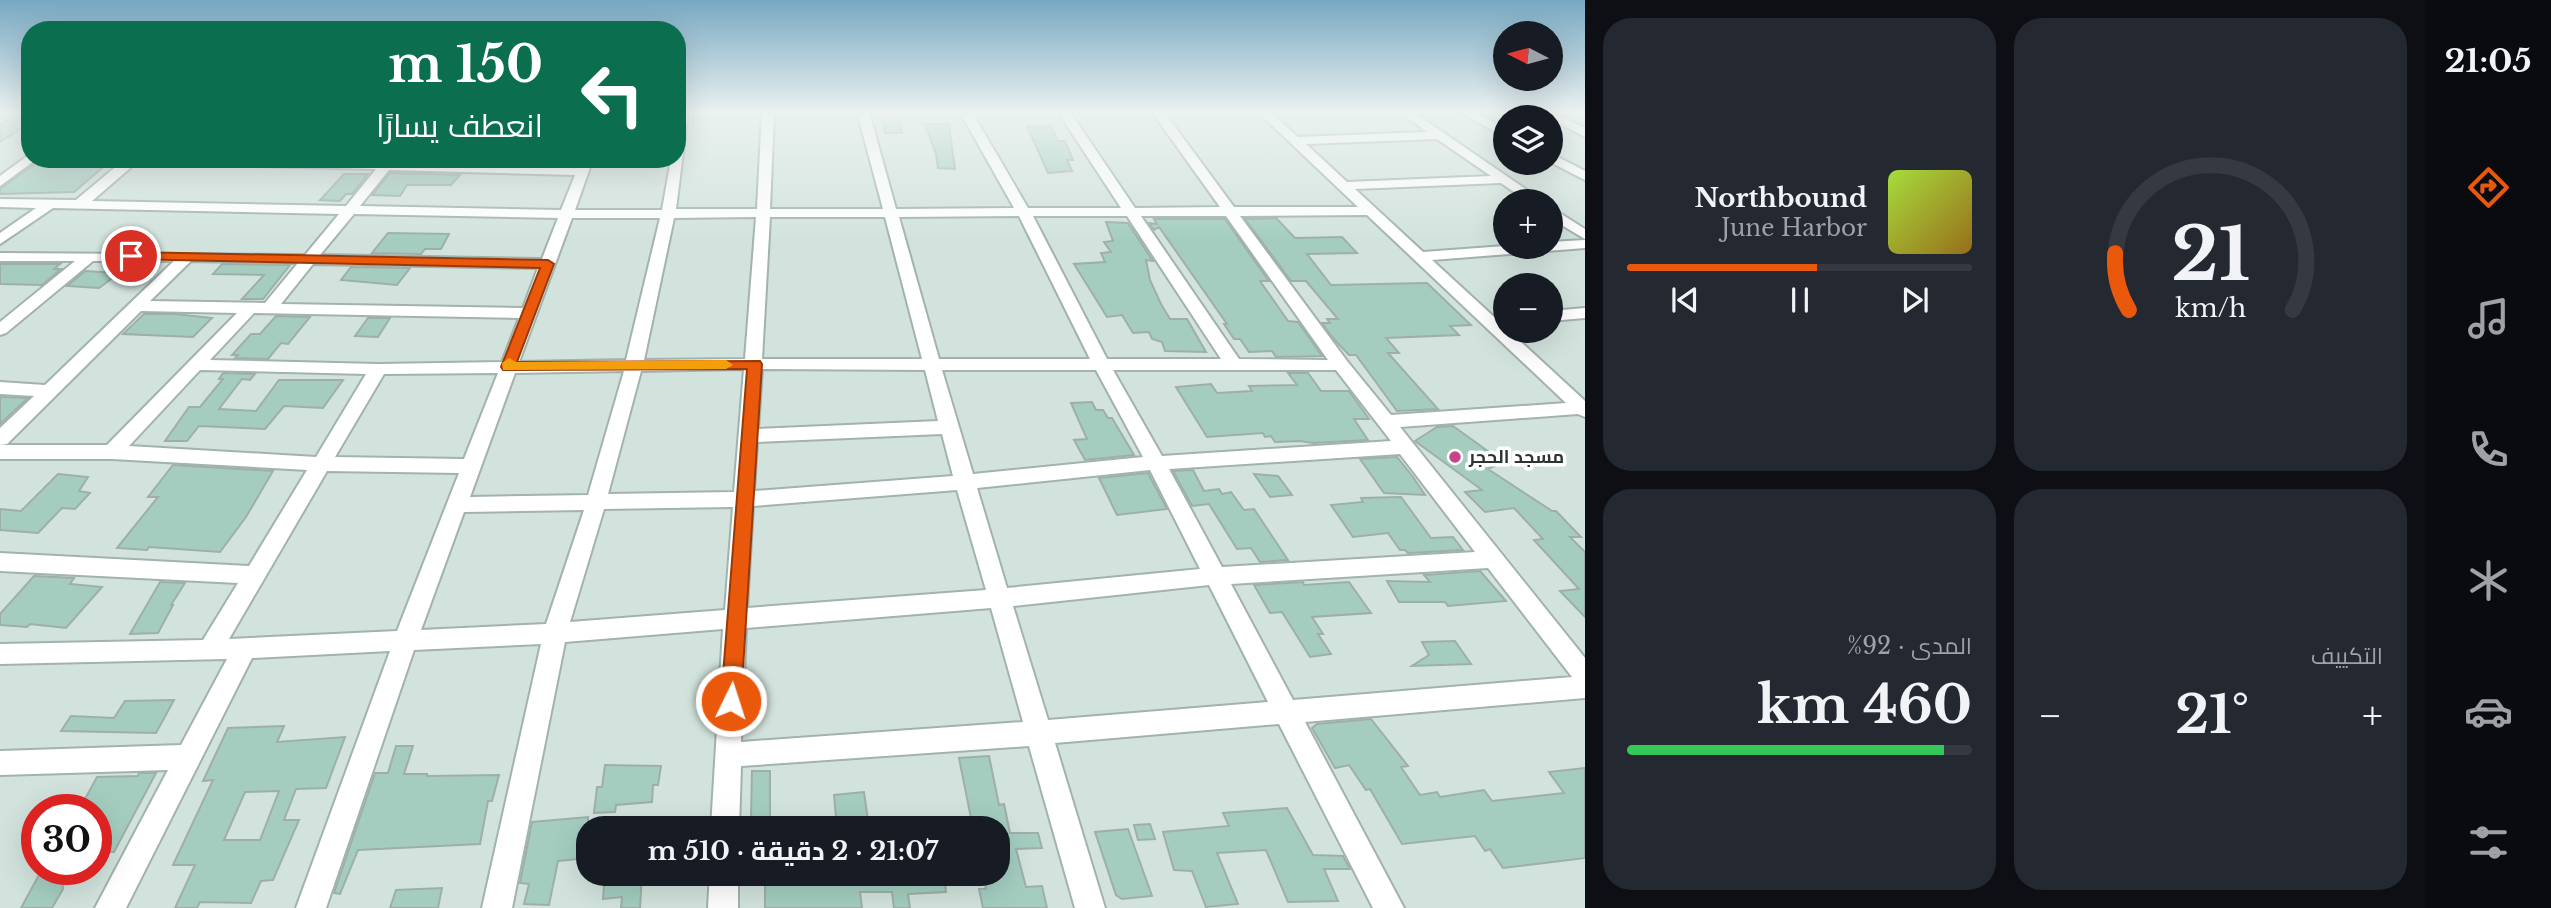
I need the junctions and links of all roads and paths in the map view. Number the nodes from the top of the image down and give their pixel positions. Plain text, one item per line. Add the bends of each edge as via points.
1 (766, 154) edge
2 (875, 154) edge
3 (990, 154) edge
4 (1093, 154) edge
5 (1189, 154) edge
6 (1310, 154) edge
7 (1468, 154) edge
8 (1563, 164) edge
9 (21, 165) edge
10 (122, 168) edge
11 (384, 168) edge
12 (583, 168) edge
13 (676, 168) edge
14 (1585, 176) edge
15 (1504, 179) junction
16 (0, 182) edge
17 (1344, 186) junction
18 (1519, 189) edge
19 (0, 203) edge
20 (50, 204) junction
21 (79, 205) junction
22 (349, 211) junction
23 (1371, 211) junction
24 (1232, 212) junction
25 (1024, 213) junction
26 (1132, 213) junction
27 (567, 214) junction
28 (892, 214) junction
29 (668, 215) junction
30 (764, 215) junction
31 (1563, 221) edge
32 (1585, 235) edge
33 (0, 240) edge
34 (1585, 244) edge
35 (90, 256) junction
36 (0, 257) edge
37 (187, 257) junction
38 (1419, 257) junction
39 (310, 259) junction
40 (548, 264) junction
41 (138, 306) junction
42 (261, 307) junction
43 (530, 313) junction
44 (1585, 313) edge
45 (1563, 315) edge
46 (1493, 318) edge
47 (0, 330) edge
48 (1519, 343) edge
49 (755, 364) junction
50 (1101, 364) junction
51 (1233, 364) junction
52 (198, 365) junction
53 (634, 365) junction
54 (933, 365) junction
55 (1341, 365) junction
56 (508, 367) junction
57 (377, 369) junction
58 (0, 388) edge
59 (51, 391) junction
60 (1584, 409) edge
61 (1386, 422) junction
62 (949, 427) junction
63 (750, 436) junction
64 (0, 439) edge
65 (1405, 447) junction
66 (112, 452) junction
67 (0, 453) edge
68 (1156, 463) junction
69 (320, 464) junction
70 (471, 466) junction
71 (968, 482) junction
72 (745, 499) junction
73 (596, 503) junction
74 (457, 505) junction
75 (1492, 559) junction
76 (0, 562) edge
77 (253, 575) junction
78 (1214, 576) junction
79 (1002, 598) junction
80 (736, 619) junction
81 (555, 632) junction
82 (406, 639) junction
83 (245, 648) junction
84 (209, 650) junction
85 (0, 654) edge
86 (1585, 676) edge
87 (1585, 687) edge
88 (1286, 712) junction
89 (1039, 733) junction
90 (727, 755) junction
91 (189, 757) junction
92 (0, 763) edge
93 (725, 816) edge
94 (724, 886) edge
95 (110, 908) edge
96 (311, 908) edge
97 (497, 908) edge
98 (723, 908) edge
99 (1090, 908) edge
100 (1389, 908) edge

1 - 30 street
2 - 28 street
3 - 25 street
4 - 26 street
5 - 24 street
6 - 17 street
7 - 15 street
8 - 14 street
9 - 16 street
10 - 21 street
11 - 22 street
12 - 27 street
13 - 29 street
15 - 17 street
15 - 18 street
17 - 23 street
19 - 20 street
20 - 21 street
20 - 33 street
21 - 22 street
22 - 27 street
22 - 39 street
23 - 24 street
23 - 38 street
24 - 26 street
24 - 55 street
25 - 26 street
25 - 28 street
25 - 50 street
26 - 51 street
27 - 29 street
27 - 40 street
28 - 30 street
28 - 54 street
29 - 30 street
29 - 53 street
30 - 49 street
31 - 32 street
34 - 38 street
35 - 36 street
35 - 37 street
35 - 47 street
37 - 39 street
37 - 41 street
38 - 46 street
39 - 40 street
39 - 42 street
40 - 43 street
41 - 42 street
41 - 59 street
42 - 43 street
42 - 52 street
43 - 56 street
44 - 45 street
48 - 60 street
49 - 53 street
49 - 54 street
49 - 63 street
50 - 51 street
50 - 54 street
50 - 68 street
51 - 55 street
52 - 57 street
52 - 66 street
53 - 56 street
53 - 73 street
54 - 62 street
55 - 61 street
56 - 57 street
56 - 70 street
57 - 69 street
58 - 59 street
59 - 64 street
60 - 61 street
61 - 65 street
62 - 63 street
62 - 71 street
63 - 72 street
65 - 68 street
65 - 75 street
66 - 67 street
66 - 69 street
68 - 71 street
68 - 78 street
69 - 70 street
69 - 77 street
70 - 74 street
71 - 72 street
71 - 79 street
72 - 73 street
72 - 80 street
73 - 74 street
73 - 81 street
74 - 82 street
75 - 78 street
75 - 86 street
76 - 77 street
77 - 84 street
78 - 79 street
78 - 88 street
79 - 80 street
79 - 89 street
80 - 81 street
80 - 90 street
81 - 82 street
81 - 97 street
82 - 83 street
82 - 96 street
83 - 84 street
83 - 91 street
84 - 85 street
87 - 88 street
88 - 89 street
88 - 100 street
89 - 90 street
89 - 99 street
90 - 93 street
91 - 92 street
91 - 95 street
94 - 98 street

